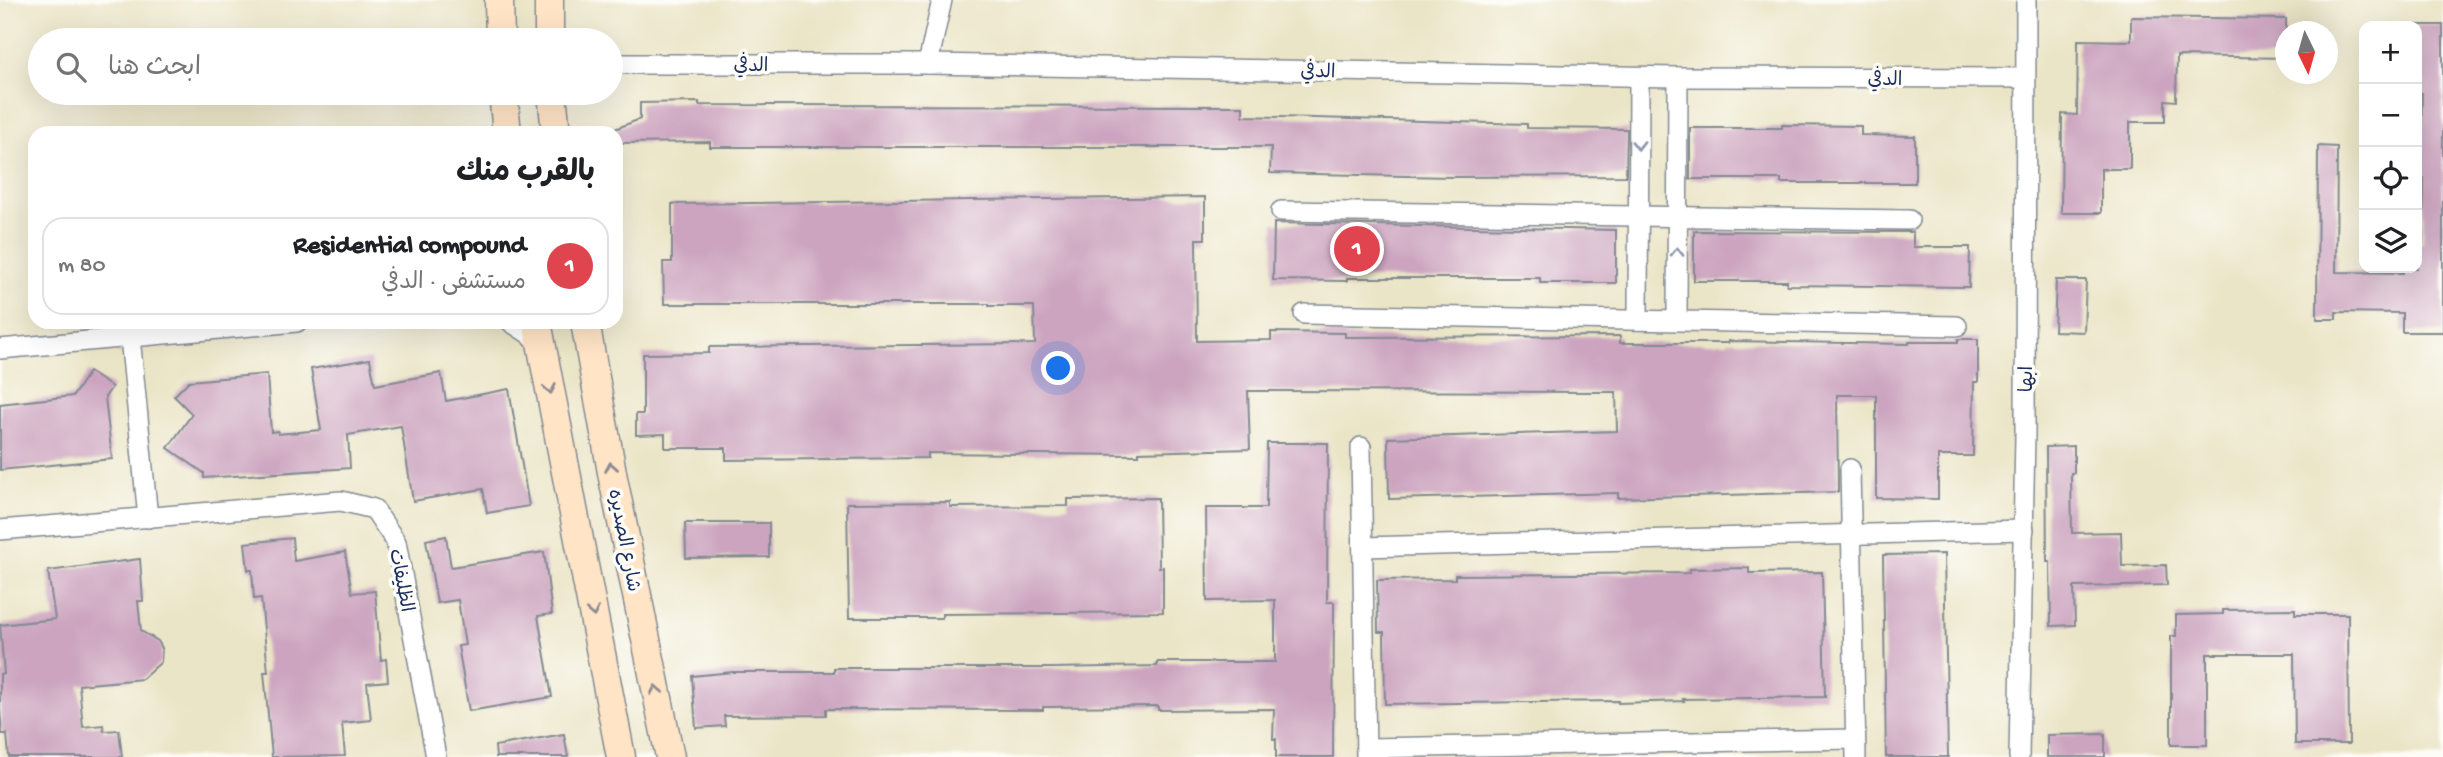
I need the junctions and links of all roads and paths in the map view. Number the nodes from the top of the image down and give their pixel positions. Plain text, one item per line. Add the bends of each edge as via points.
1 (499, 0) edge
2 (942, 0) edge
3 (2026, 0) edge
4 (500, 28) edge
5 (623, 64) edge
6 (928, 64) junction
7 (1639, 76) junction
8 (1678, 77) junction
9 (2025, 79) junction
10 (504, 105) edge
11 (506, 126) edge
12 (1281, 211) dead end
13 (1638, 216) junction
14 (1677, 217) junction
15 (1909, 220) dead end
16 (1304, 314) dead end
17 (1638, 320) junction
18 (1676, 320) junction
19 (1957, 326) dead end
20 (219, 329) edge
21 (586, 329) edge
22 (538, 331) edge
23 (130, 337) junction
24 (0, 349) edge
25 (1361, 447) dead end
26 (1850, 469) dead end
27 (148, 518) junction
28 (0, 530) edge
29 (2024, 530) junction
30 (1852, 535) junction
31 (1363, 547) junction
32 (1855, 748) edge
33 (1366, 753) edge
34 (436, 757) edge
35 (621, 757) edge
36 (670, 757) edge
37 (2019, 757) edge

1 - 4 main road
2 - 6 street
3 - 9 street, ابها
5 - 6 street, الدفي
6 - 7 street, الدفي
7 - 8 street, الدفي
7 -> 13 street
8 - 9 street, الدفي
8 - 14 street
9 - 29 street, ابها
10 - 11 main road
12 - 13 street
13 - 14 street
13 - 17 street
14 - 15 street
18 -> 14 street
16 - 17 street
17 - 18 street
18 - 19 street
20 - 23 street
36 -> 21 main road, شارع الصديره
22 -> 35 main road
23 - 24 street
23 - 27 street
25 - 31 street
26 - 30 street
27 - 28 street, الظليفات
27 - 34 street, الظليفات via 341,501 374,509 396,542
29 - 30 street
29 - 37 street, ابها
30 - 31 street
30 - 32 street
31 - 33 street
32 - 33 street

